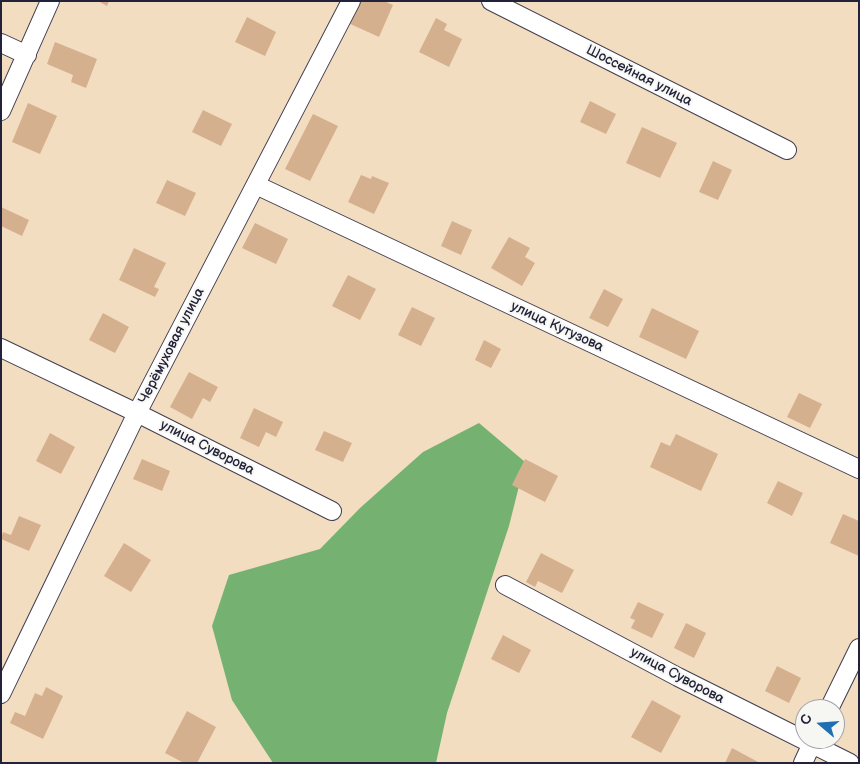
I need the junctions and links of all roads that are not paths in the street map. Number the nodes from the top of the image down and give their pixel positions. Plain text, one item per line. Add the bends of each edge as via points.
1 (50, 1) edge
2 (351, 1) edge
3 (492, 1) edge
4 (1, 43) edge
5 (27, 55) junction
6 (1, 111) edge
7 (787, 150) dead end
8 (256, 184) junction
9 (1, 348) edge
10 (137, 413) junction
11 (859, 469) edge
12 (332, 511) dead end
13 (505, 585) dead end
14 (859, 648) edge
15 (1, 694) edge
16 (834, 699) edge
17 (795, 733) edge
18 (809, 749) edge
19 (825, 749) edge
20 (803, 763) edge
21 (850, 763) edge

1 - 5 street
2 - 8 street, Черёмуховая улица
3 - 7 street, Шоссейная улица
4 - 5 street
5 - 6 street
8 - 10 street, Черёмуховая улица
8 - 11 street, улица Кутузова
9 - 10 street, улица Суворова
10 - 12 street, улица Суворова
10 - 15 street, Черёмуховая улица
13 - 17 street, улица Суворова
14 - 16 street
18 - 20 street
19 - 21 street, улица Суворова

